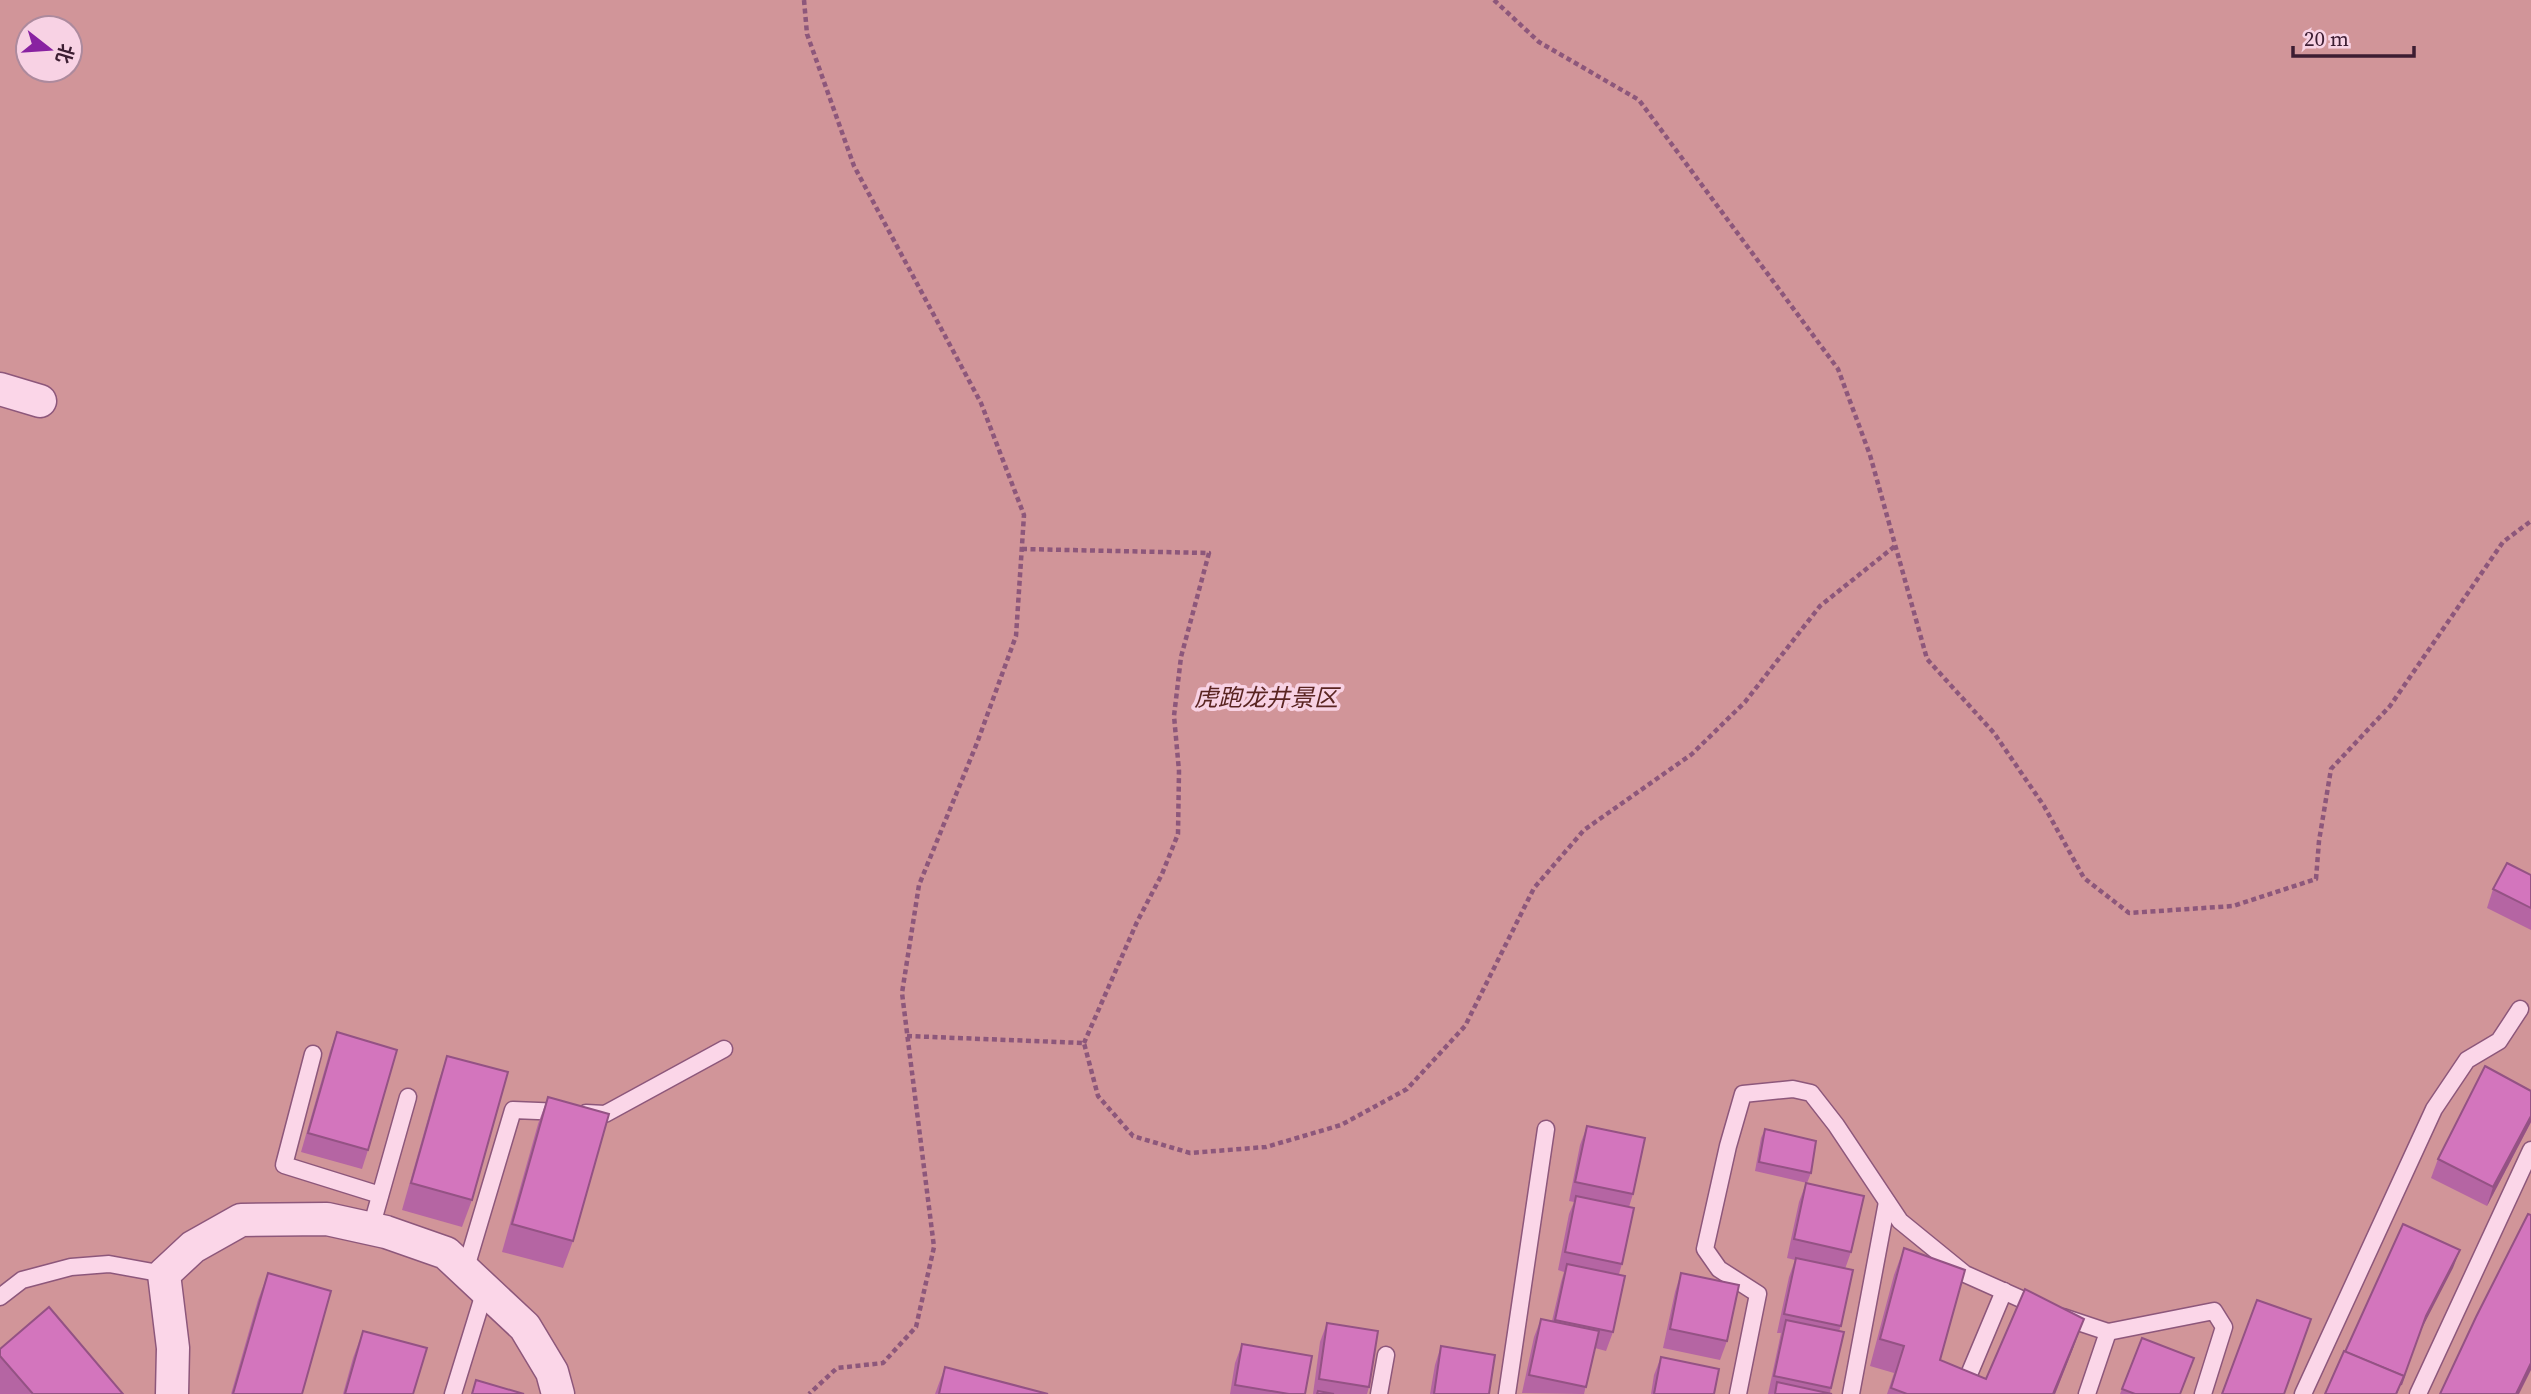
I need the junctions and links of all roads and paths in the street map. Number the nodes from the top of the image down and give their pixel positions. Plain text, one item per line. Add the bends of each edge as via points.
1 (804, 0) edge
2 (1494, 0) edge
3 (0, 389) edge
4 (40, 401) dead end
5 (2531, 521) edge
6 (1895, 546) junction
7 (1022, 549) junction
8 (2520, 1009) dead end
9 (907, 1036) junction
10 (1084, 1043) junction
11 (724, 1049) dead end
12 (313, 1054) dead end
13 (408, 1097) dead end
14 (1546, 1129) dead end
15 (2531, 1150) edge
16 (380, 1195) junction
17 (1887, 1202) junction
18 (371, 1228) junction
19 (164, 1274) junction
20 (475, 1281) junction
21 (2004, 1292) junction
22 (0, 1297) edge
23 (2108, 1332) junction
24 (1386, 1355) dead end
25 (1965, 1384) edge
26 (172, 1394) edge
27 (453, 1394) edge
28 (558, 1394) edge
29 (808, 1394) edge
30 (1380, 1394) edge
31 (1507, 1394) edge
32 (1738, 1394) edge
33 (1852, 1394) edge
34 (2087, 1394) edge
35 (2203, 1394) edge
36 (2303, 1394) edge
37 (2418, 1394) edge

1 - 7 path via 807,34 854,166 981,403 1024,515
2 - 6 path via 1539,43 1639,100 1838,369 1870,455
3 - 4 street
5 - 6 path via 2503,542 2390,706 2331,769 2315,879 2233,906 2129,914 2084,878 2044,806 1994,733 1927,659
6 - 10 path via 1820,606 1745,702 1692,754 1584,830 1534,888 1465,1026 1407,1089 1341,1125 1266,1147 1190,1153 1133,1136 1098,1096
7 - 9 path via 1016,636 919,885 902,993
7 - 10 path via 1209,553 1181,657 1174,716 1178,834
8 - 36 lane via 2499,1041 2467,1060 2434,1110
9 - 10 path
9 - 29 path via 934,1247 916,1327 883,1363 837,1368
11 - 20 lane via 605,1114 513,1110
12 - 16 lane via 284,1165
13 - 16 lane
14 - 31 lane
15 - 37 lane
16 - 18 lane
17 - 21 lane via 1900,1221 1965,1274
17 - 32 lane via 1811,1093 1793,1089 1742,1094 1705,1249 1719,1269 1758,1294
17 - 33 lane
18 - 19 street via 327,1219 241,1220 193,1247
18 - 20 street via 446,1253
19 - 22 lane via 109,1264 71,1267 22,1280
19 - 26 street via 173,1348
20 - 27 lane
20 - 28 street via 525,1327 552,1372
21 - 23 lane
21 - 25 lane
23 - 34 lane
23 - 35 lane via 2214,1311 2224,1327
24 - 30 lane

